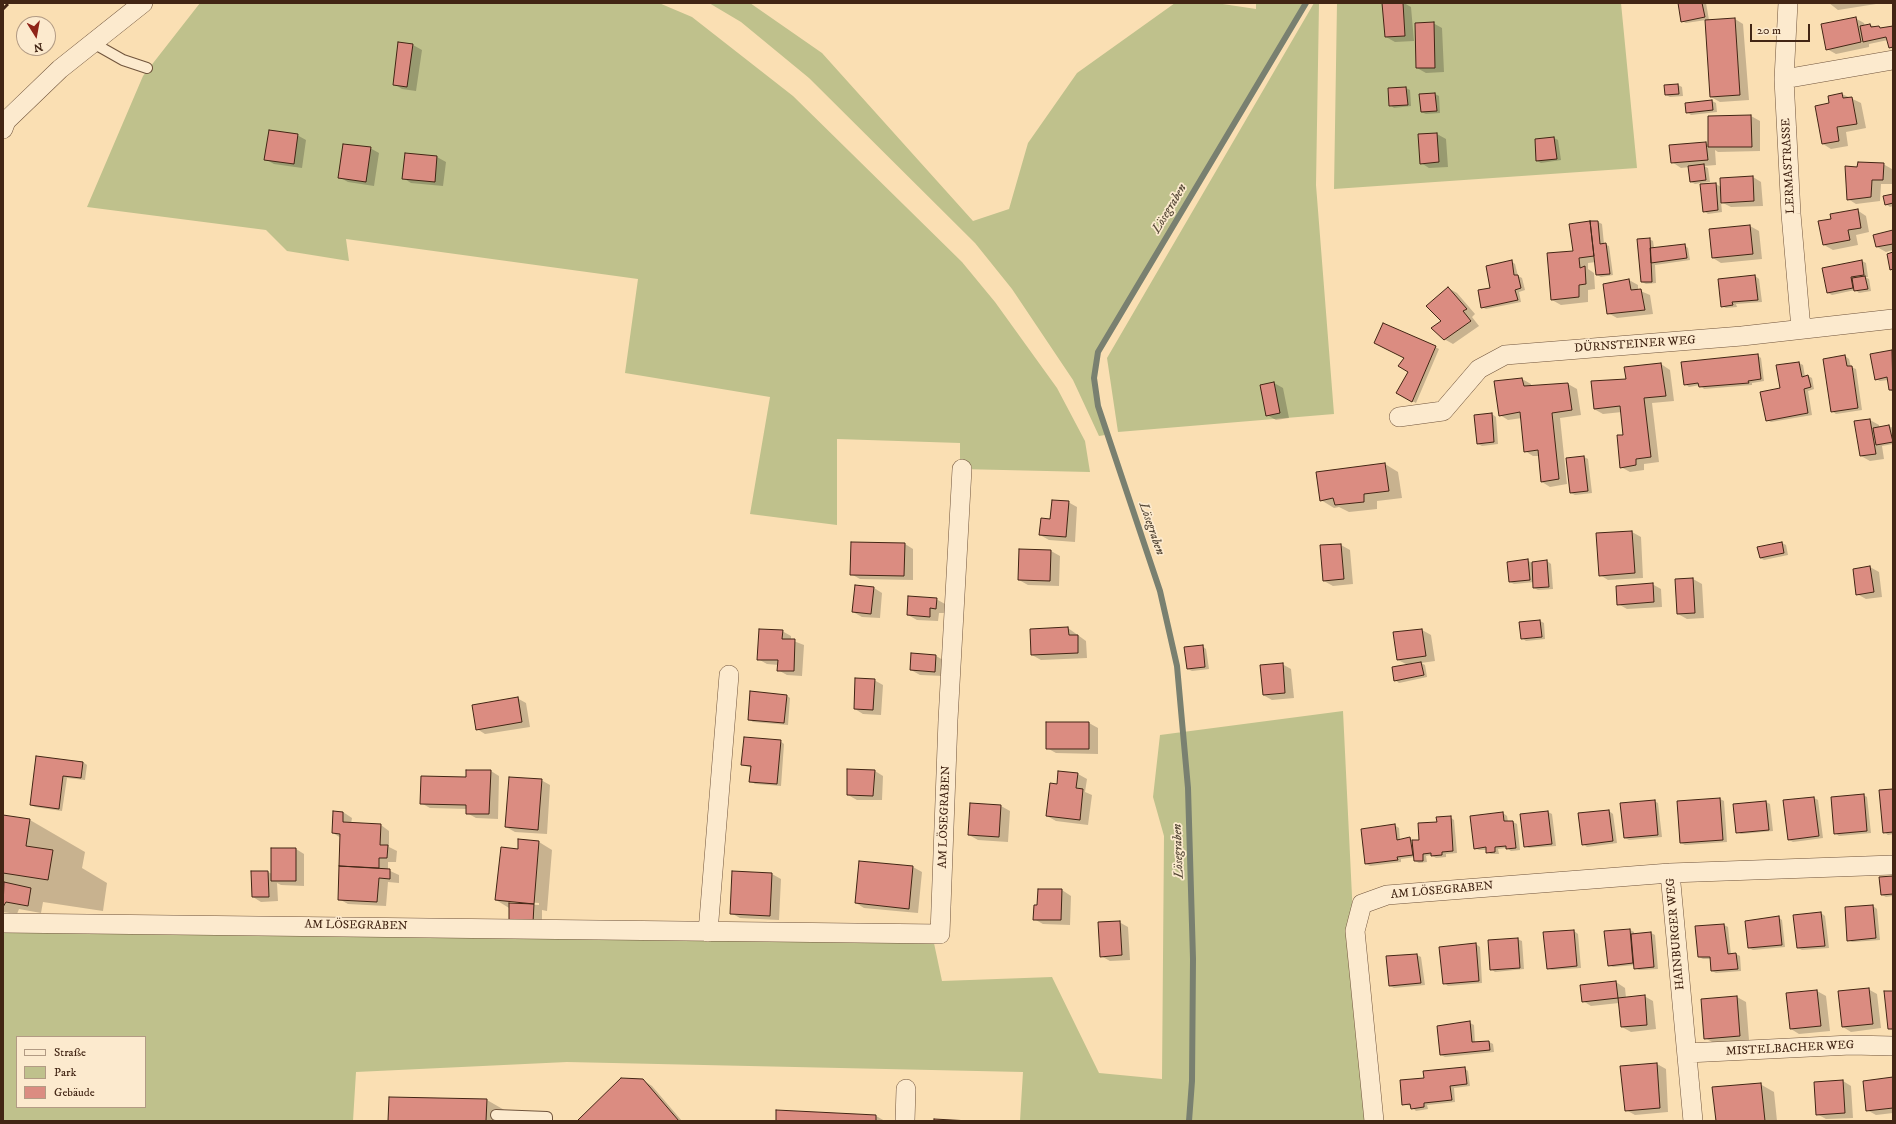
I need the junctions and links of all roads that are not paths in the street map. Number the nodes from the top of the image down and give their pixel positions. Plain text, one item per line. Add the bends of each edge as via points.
1 (143, 3) edge
2 (1788, 3) edge
3 (93, 43) junction
4 (1893, 60) edge
5 (148, 68) dead end
6 (1784, 79) junction
7 (3, 128) edge
8 (1893, 319) edge
9 (1801, 329) junction
10 (1399, 417) dead end
11 (962, 469) dead end
12 (729, 675) dead end
13 (1893, 865) edge
14 (1670, 873) junction
15 (3, 923) edge
16 (708, 932) junction
17 (1893, 1046) edge
18 (1687, 1053) junction
19 (906, 1089) dead end
20 (496, 1115) dead end
21 (547, 1121) edge
22 (905, 1121) edge
23 (1374, 1121) edge
24 (1693, 1121) edge

1 - 3 street
2 - 6 street, LERMASTRASSE
3 - 5 lane via 123,60
3 - 7 street via 60,69 6,121
4 - 6 street
6 - 9 street, LERMASTRASSE via 1791,214
8 - 9 street, DÜRNSTEINER WEG
9 - 10 street, DÜRNSTEINER WEG via 1690,341 1505,355 1479,369 1443,411
11 - 16 street, AM LÖSEGRABEN via 951,523 948,720 940,934
12 - 16 street
13 - 14 street, HAINBURGER WEG
14 - 18 street, HAINBURGER WEG
14 - 23 street, AM LÖSEGRABEN via 1387,895 1362,904 1355,931
15 - 16 street, AM LÖSEGRABEN
17 - 18 street, MISTELBACHER WEG via 1851,1045
18 - 24 street, HAINBURGER WEG
19 - 22 street
20 - 21 lane via 547,1116

